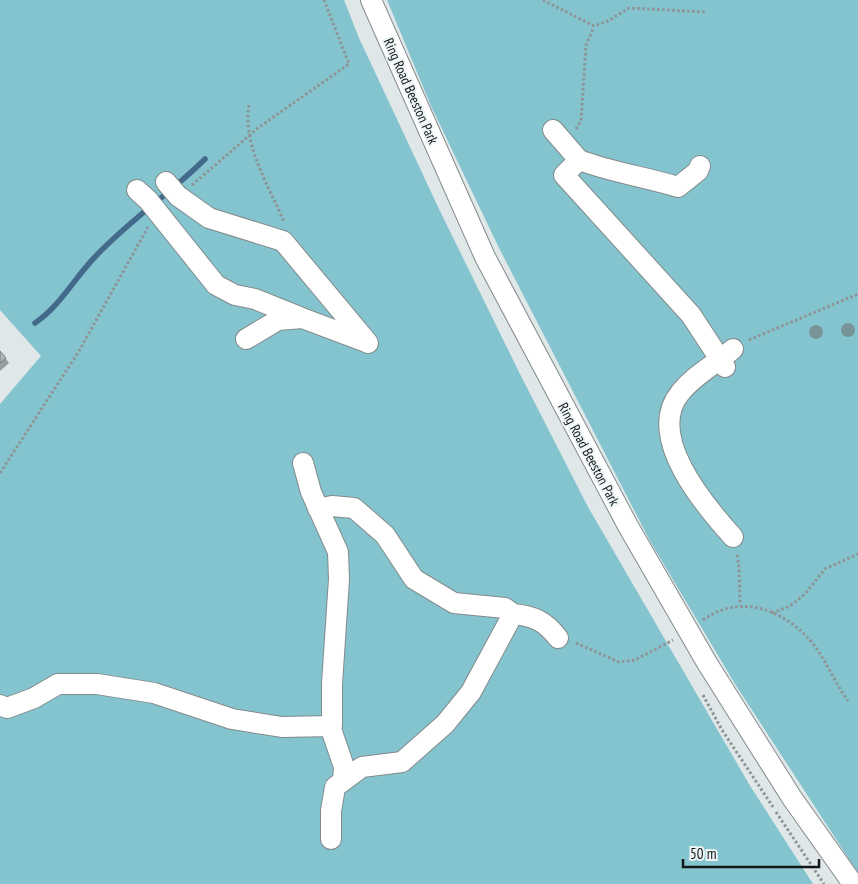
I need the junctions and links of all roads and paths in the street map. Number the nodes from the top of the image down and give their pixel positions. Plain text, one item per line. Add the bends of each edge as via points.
1 (324, 0) edge
2 (371, 0) edge
3 (543, 0) edge
4 (328, 11) dead end
5 (706, 12) dead end
6 (594, 26) junction
7 (249, 104) dead end
8 (566, 145) junction
9 (700, 166) dead end
10 (166, 182) dead end
11 (137, 190) dead end
12 (287, 228) dead end
13 (858, 294) edge
14 (302, 318) junction
15 (246, 339) dead end
16 (726, 359) junction
17 (303, 463) dead end
18 (318, 509) junction
19 (733, 537) joint
20 (858, 554) edge
21 (740, 606) dead end
22 (772, 613) dead end
23 (513, 614) junction
24 (558, 638) dead end
25 (0, 705) edge
26 (330, 726) junction
27 (343, 780) junction
28 (331, 839) dead end
29 (853, 884) edge

1 - 4 path
2 - 29 street, Ring Road Beeston Park via 485,257 628,526 787,790
3 - 6 path
5 - 6 path via 629,8
6 - 8 path via 586,45 581,121
7 - 12 path via 246,119 259,165
8 - 9 street via 604,170 650,178 678,187
8 - 16 street via 564,174 692,315
10 - 14 street via 178,196 209,218 282,241 368,343
11 - 14 street via 216,285 235,295 255,299
13 - 16 path via 770,330
14 - 15 street via 278,320
16 - 19 street via 679,394 670,411 669,423 675,451 687,478
17 - 18 street
18 - 23 street via 332,506 354,508 385,535 414,579 454,603 505,608
18 - 26 street via 338,552
19 - 21 path via 739,567
20 - 22 path via 825,570 806,594 790,606
23 - 24 street via 531,616 547,624
23 - 27 street via 471,692 445,724 402,762 362,767
25 - 26 street via 7,708 58,684 97,684 154,693 232,719 282,727
26 - 27 street via 344,767
27 - 28 street via 335,787

